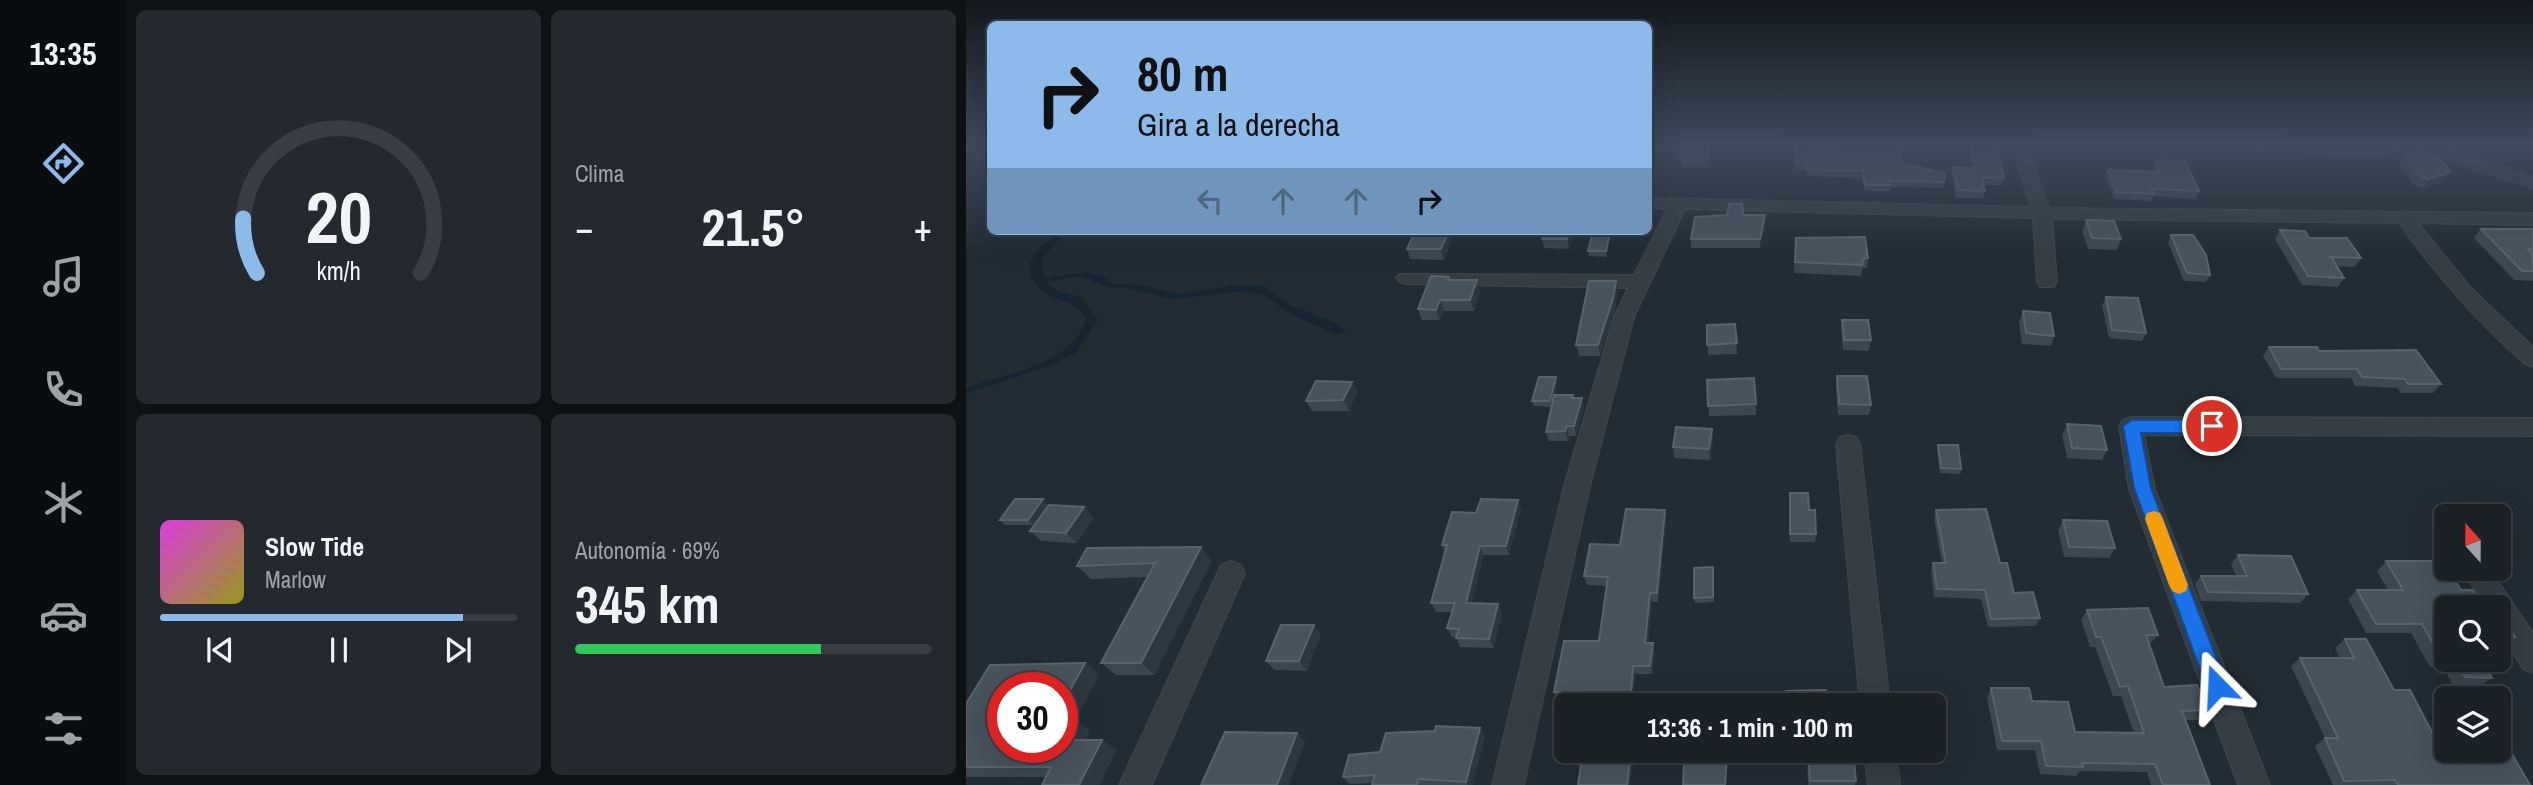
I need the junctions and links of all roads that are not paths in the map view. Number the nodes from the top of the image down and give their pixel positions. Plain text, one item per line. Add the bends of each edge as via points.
1 (2031, 182) edge
2 (1652, 203) edge
3 (1679, 203) junction
4 (2042, 214) junction
5 (2405, 218) junction
6 (2533, 219) edge
7 (1406, 278) dead end
8 (1641, 282) junction
9 (2047, 282) dead end
10 (2533, 359) edge
11 (2533, 427) edge
12 (1849, 444) dead end
13 (1231, 573) dead end
14 (2483, 581) edge
15 (2533, 659) edge
16 (1874, 693) edge
17 (1881, 763) edge
18 (1135, 785) edge
19 (1507, 785) edge
20 (1884, 785) edge
21 (2254, 785) edge

1 - 4 street
2 - 3 street
3 - 4 street
3 - 8 street
4 - 5 street
4 - 9 street
5 - 6 street
5 - 10 street via 2443,272
7 - 8 street
8 - 19 street via 1624,317 1577,486
11 - 21 street via 2132,426 2142,488
12 - 16 street
13 - 18 street
14 - 15 street
17 - 20 street

